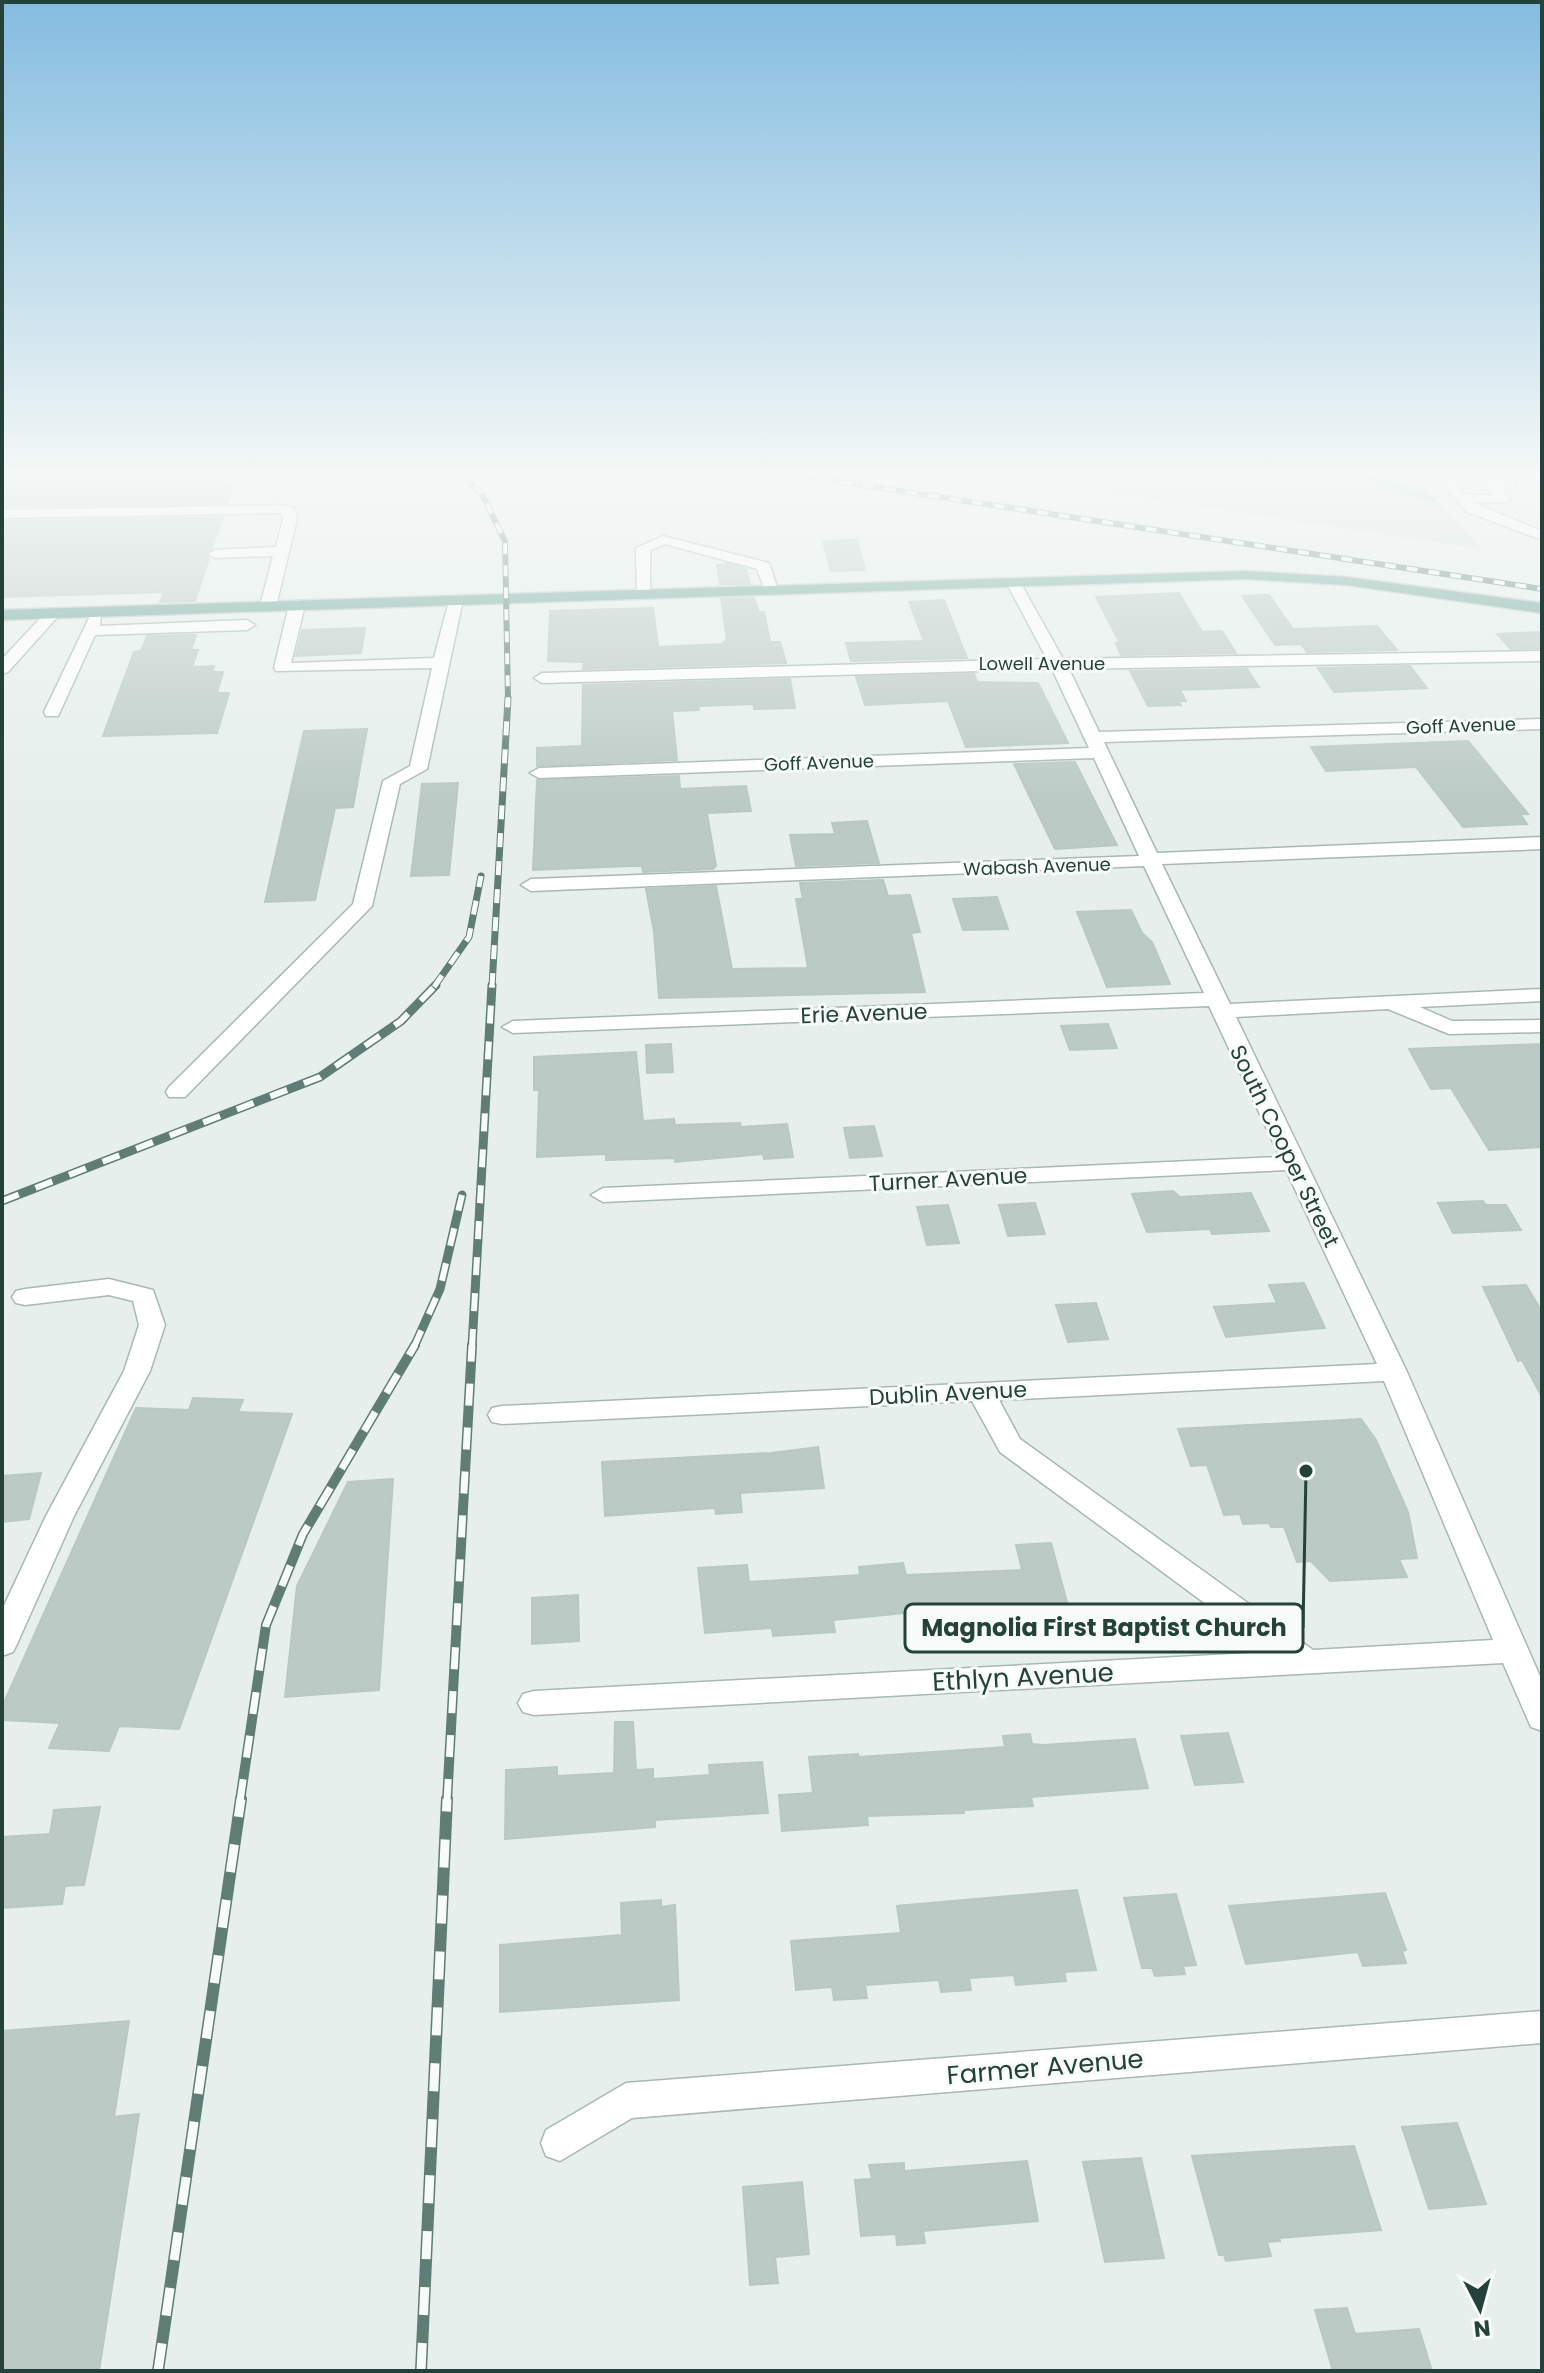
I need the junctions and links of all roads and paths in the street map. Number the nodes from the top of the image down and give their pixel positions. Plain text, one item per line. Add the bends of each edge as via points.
1 (1013, 582) edge
2 (274, 583) edge
3 (642, 583) edge
4 (769, 583) edge
5 (991, 583) edge
6 (1359, 583) edge
7 (771, 590) junction
8 (642, 594) junction
9 (455, 600) junction
10 (297, 605) junction
11 (268, 606) junction
12 (1542, 608) edge
13 (99, 611) junction
14 (53, 613) junction
15 (2, 615) edge
16 (247, 625) dead end
17 (89, 631) junction
18 (1542, 656) edge
19 (442, 663) junction
20 (1058, 664) junction
21 (2, 669) edge
22 (542, 678) dead end
23 (52, 712) dead end
24 (1542, 724) edge
25 (1096, 745) junction
26 (539, 773) dead end
27 (1542, 843) edge
28 (1149, 858) junction
29 (531, 885) dead end
30 (1542, 995) edge
31 (1394, 1004) junction
32 (1217, 1005) junction
33 (1542, 1026) edge
34 (513, 1027) dead end
35 (177, 1092) dead end
36 (1294, 1163) junction
37 (603, 1195) dead end
38 (25, 1297) dead end
39 (1394, 1372) junction
40 (981, 1392) junction
41 (502, 1415) dead end
42 (2, 1644) edge
43 (1512, 1651) junction
44 (1306, 1661) junction
45 (534, 1703) dead end
46 (1542, 1718) edge
47 (1542, 2027) edge
48 (560, 2143) dead end

1 - 20 street, South Cooper Street
2 - 11 street
3 - 8 street
4 - 7 street
5 - 7 main road
6 - 12 main road
7 - 8 main road
8 - 9 main road
9 - 10 main road
9 - 19 street
10 - 11 main road
10 - 19 street via 282,668
11 - 13 main road
13 - 14 main road
13 - 17 street
14 - 15 main road
14 - 21 street
16 - 17 street
17 - 23 street
18 - 20 street, Lowell Avenue
19 - 35 street via 418,769 392,781 362,906
20 - 22 street, Lowell Avenue
20 - 25 street, South Cooper Street
24 - 25 street, Goff Avenue
25 - 26 street, Goff Avenue
25 - 28 street, South Cooper Street
27 - 28 street, Wabash Avenue
28 - 29 street, Wabash Avenue via 1119,864
28 - 32 street, South Cooper Street
30 - 31 street, Erie Avenue
31 - 32 street, Erie Avenue
31 - 33 street via 1449,1028
32 - 34 street, Erie Avenue
32 - 36 street, South Cooper Street
36 - 37 street, Turner Avenue
36 - 39 street, South Cooper Street
38 - 42 street via 109,1287 144,1296 152,1325 137,1371 60,1516
39 - 40 street, Dublin Avenue
39 - 43 street, South Cooper Street
40 - 41 street, Dublin Avenue
40 - 44 street via 1010,1445
43 - 44 street, Ethlyn Avenue
43 - 46 street, South Cooper Street
44 - 45 street, Ethlyn Avenue
47 - 48 street, Farmer Avenue via 626,2101

